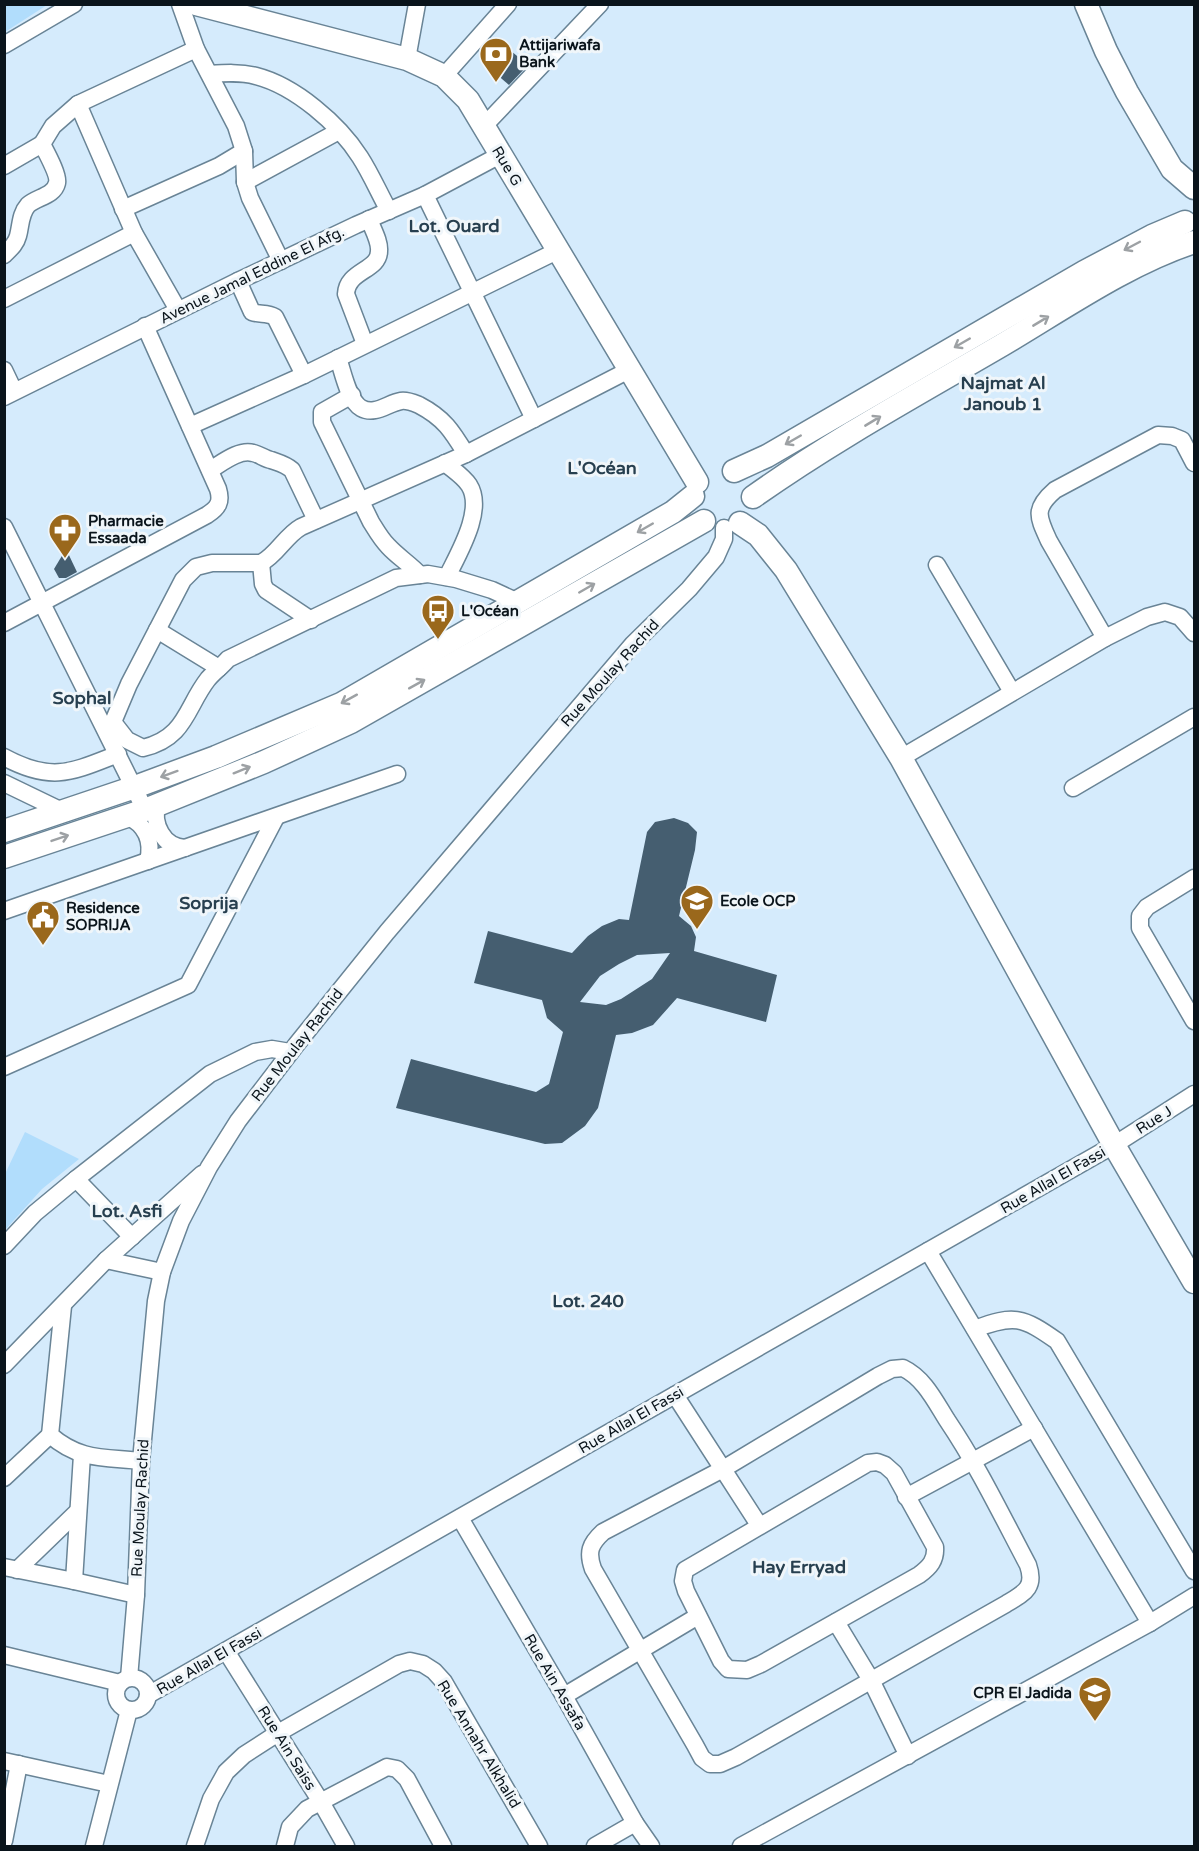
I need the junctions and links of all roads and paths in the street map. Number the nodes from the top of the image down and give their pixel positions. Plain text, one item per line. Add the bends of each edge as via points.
1 (74, 4) edge
2 (180, 4) edge
3 (196, 4) edge
4 (417, 4) edge
5 (508, 4) edge
6 (600, 4) edge
7 (1086, 4) edge
8 (4, 45) edge
9 (196, 49) junction
10 (407, 59) junction
11 (210, 74) junction
12 (444, 76) junction
13 (78, 104) junction
14 (484, 126) junction
15 (339, 131) junction
16 (42, 144) junction
17 (244, 151) junction
18 (500, 155) junction
19 (4, 166) edge
20 (245, 182) junction
21 (1194, 188) edge
22 (425, 195) junction
23 (1194, 198) edge
24 (123, 209) junction
25 (388, 211) junction
26 (369, 219) junction
27 (134, 233) junction
28 (1191, 235) edge
29 (559, 250) junction
30 (4, 255) edge
31 (281, 261) junction
32 (238, 281) junction
33 (470, 292) junction
34 (4, 299) edge
35 (178, 310) junction
36 (145, 326) junction
37 (365, 344) junction
38 (339, 358) junction
39 (631, 369) junction
40 (4, 370) edge
41 (304, 375) junction
42 (9, 394) edge
43 (352, 395) junction
44 (534, 419) junction
45 (190, 426) junction
46 (466, 454) junction
47 (445, 463) junction
48 (1194, 463) edge
49 (210, 470) junction
50 (734, 471) junction
51 (695, 489) junction
52 (753, 497) junction
53 (362, 500) junction
54 (316, 520) junction
55 (723, 524) junction
56 (4, 527) edge
57 (261, 563) junction
58 (937, 565) dead end
59 (420, 575) junction
60 (447, 578) junction
61 (518, 602) junction
62 (43, 603) junction
63 (311, 620) junction
64 (4, 623) edge
65 (157, 630) junction
66 (1194, 633) edge
67 (1105, 638) junction
68 (219, 668) junction
69 (1012, 692) junction
70 (1194, 717) edge
71 (111, 729) junction
72 (118, 754) junction
73 (4, 757) edge
74 (901, 758) junction
75 (397, 774) dead end
76 (4, 783) edge
77 (135, 787) junction
78 (1073, 788) dead end
79 (143, 810) junction
80 (62, 811) junction
81 (276, 817) junction
82 (4, 831) edge
83 (185, 848) junction
84 (4, 857) edge
85 (148, 861) junction
86 (1194, 878) edge
87 (4, 911) edge
88 (1194, 1021) edge
89 (290, 1052) junction
90 (4, 1067) edge
91 (1194, 1094) edge
92 (1114, 1145) junction
93 (209, 1167) junction
94 (76, 1179) junction
95 (132, 1237) junction
96 (4, 1246) edge
97 (928, 1251) junction
98 (106, 1260) junction
99 (162, 1272) junction
100 (1194, 1282) edge
101 (63, 1306) junction
102 (975, 1329) junction
103 (4, 1365) edge
104 (675, 1395) junction
105 (1034, 1428) junction
106 (50, 1435) junction
107 (82, 1455) junction
108 (141, 1461) junction
109 (974, 1461) junction
110 (723, 1469) junction
111 (4, 1478) edge
112 (906, 1497) junction
113 (78, 1511) junction
114 (460, 1518) junction
115 (759, 1525) junction
116 (11, 1568) edge
117 (1194, 1571) edge
118 (74, 1581) junction
119 (136, 1595) junction
120 (1194, 1596) edge
121 (698, 1616) junction
122 (836, 1622) junction
123 (1150, 1623) junction
124 (226, 1651) junction
125 (641, 1651) junction
126 (4, 1655) edge
127 (871, 1680) junction
128 (125, 1681) junction
129 (148, 1695) junction
130 (564, 1696) junction
131 (129, 1710) junction
132 (278, 1733) junction
133 (908, 1756) junction
134 (12, 1762) edge
135 (109, 1784) junction
136 (321, 1802) junction
137 (635, 1823) junction
138 (4, 1841) edge
139 (750, 1844) edge
140 (94, 1846) edge
141 (195, 1846) edge
142 (285, 1846) edge
143 (346, 1846) edge
144 (443, 1846) edge
145 (539, 1846) edge
146 (596, 1846) edge
147 (651, 1846) edge

1 - 8 street
2 - 9 street
3 - 10 main road, Rue G
4 - 10 street
5 - 12 street
6 - 14 street
7 - 21 main road via 1127,92 1172,169
9 - 11 street
9 - 13 street
10 - 12 main road, Rue G
11 - 15 street via 256,75 285,87
11 - 17 street
12 - 14 main road, Rue G via 468,100
13 - 16 street via 53,126
13 - 24 street
14 - 18 main road, Rue G
15 - 20 street
15 - 25 street via 360,156
16 - 19 street
16 - 30 street via 57,184 51,193 29,204 23,212 18,236
17 - 20 street
17 - 24 street
18 - 22 street, Avenue Jamal Eddine El Afg.
18 - 29 main road, Rue G
20 - 31 street
22 - 25 street, Avenue Jamal Eddine El Afg.
22 - 33 street
23 - 28 main road via 1187,207
24 - 27 street
25 - 26 street, Avenue Jamal Eddine El Afg.
26 - 31 street, Avenue Jamal Eddine El Afg.
26 - 37 street via 380,250 378,257 346,285
27 - 34 street
27 - 35 street
28 -> 50 main road via 1152,236 767,456
52 -> 28 main road via 811,457
29 - 33 street
29 - 39 main road, Rue G
31 - 32 street, Avenue Jamal Eddine El Afg.
32 - 35 street, Avenue Jamal Eddine El Afg.
32 - 41 street via 252,312 275,317
33 - 37 street
33 - 44 street
35 - 36 street, Avenue Jamal Eddine El Afg.
36 - 42 street, Avenue Jamal Eddine El Afg.
36 - 45 street
37 - 38 street
38 - 41 street
38 - 43 street
39 - 44 street
39 - 51 main road, Rue G
40 - 42 street
41 - 45 street
43 - 46 street via 360,407 370,411 402,401 430,411 449,426
43 - 53 street via 326,409 321,418
44 - 46 street
45 - 49 street
46 - 47 street
47 - 53 street
47 - 60 street via 470,486 474,497 470,529
48 - 67 street via 1182,440 1158,435 1043,500 1039,510 1049,541
49 - 54 street via 247,452 286,465
49 - 62 street via 220,496 216,508
50 - 51 main road via 707,473
50 - 52 main road via 747,481
51 - 55 main road via 698,514
51 -> 61 main road via 673,512
52 - 55 main road via 750,511
53 - 54 street
53 - 59 street via 385,542
54 - 57 street via 292,532
55 - 74 main road via 758,535 786,570
79 -> 55 main road via 351,722
55 - 89 street, Rue Moulay Rachid via 724,539 716,557 564,724
56 - 62 street
57 - 63 street via 266,590
57 - 65 street via 221,562 196,567 183,580
58 - 69 street
59 - 60 street
59 - 63 street via 396,579
60 - 61 street via 492,590
61 -> 77 main road via 342,704
62 - 64 street
62 - 71 street
63 - 68 street via 228,659
65 - 68 street
65 - 71 street
66 - 67 street via 1180,616 1165,612
67 - 69 street
68 - 71 street via 207,680 187,716 158,745 143,748
69 - 74 street
70 - 78 street
71 - 72 street
72 - 73 street via 74,771 55,773
72 - 77 street
74 - 92 main road
75 - 81 street
76 - 80 street
77 - 79 street
77 - 80 main road
79 - 83 street via 171,844
84 -> 79 main road
79 - 85 street via 136,820 148,835
80 - 82 main road
81 - 83 street
81 - 90 street via 188,985
83 - 85 street
85 - 87 street
86 - 88 street via 1147,907 1140,916 1140,928
89 - 93 street, Rue Moulay Rachid
89 - 94 street via 255,1052 210,1074
91 - 92 street, Rue J
92 - 97 street, Rue Allal El Fassi
92 - 100 main road
93 - 95 street
93 - 99 street, Rue Moulay Rachid via 181,1221
94 - 95 street
94 - 96 street
95 - 98 street
97 - 102 street
97 - 104 street, Rue Allal El Fassi
98 - 99 street
98 - 101 street
99 - 108 street, Rue Moulay Rachid
101 - 103 street
101 - 106 street
102 - 105 street
102 - 117 street via 1015,1319 1033,1324 1057,1341
104 - 110 street
104 - 114 street, Rue Allal El Fassi
105 - 109 street
105 - 123 street
106 - 107 street
106 - 111 street
107 - 108 street
107 - 113 street
108 - 119 street, Rue Moulay Rachid
109 - 110 street via 924,1384 903,1368 878,1376
109 - 112 street
109 - 127 street via 1028,1565 1031,1582 1026,1592
110 - 115 street
110 - 125 street via 603,1532 589,1549 593,1569
112 - 115 street via 885,1464 868,1463
112 - 122 street via 935,1546 933,1562 919,1575
113 - 116 street
113 - 118 street
114 - 124 street, Rue Allal El Fassi
114 - 130 street, Rue Ain Assafa
115 - 121 street via 685,1570 683,1581
116 - 118 street
118 - 119 street
119 - 128 street, Rue Moulay Rachid
120 - 123 street
121 - 122 street via 721,1662 736,1671 760,1664
121 - 125 street
122 - 127 street
123 - 133 street
124 - 129 street, Rue Allal El Fassi
124 - 132 street, Rue Ain Saiss
125 - 127 street via 694,1745 710,1764 736,1757
125 - 130 street
126 - 128 street
127 - 133 street
128 - 129 street via 135,1678 145,1684
128 - 131 street via 116,1698
129 - 131 street via 143,1705
130 - 137 street, Rue Ain Assafa
131 - 135 street
132 - 136 street, Rue Ain Saiss
132 - 141 street, Rue Annahr Alkhalid via 226,1772 211,1799
132 - 145 street, Rue Annahr Alkhalid via 399,1664 423,1664 444,1683
133 - 139 street
134 - 135 street
134 - 138 street
135 - 140 street
136 - 142 street via 297,1818
136 - 143 street, Rue Ain Saiss
136 - 144 street via 379,1770 397,1769
137 - 146 street
137 - 147 street, Rue Ain Assafa

